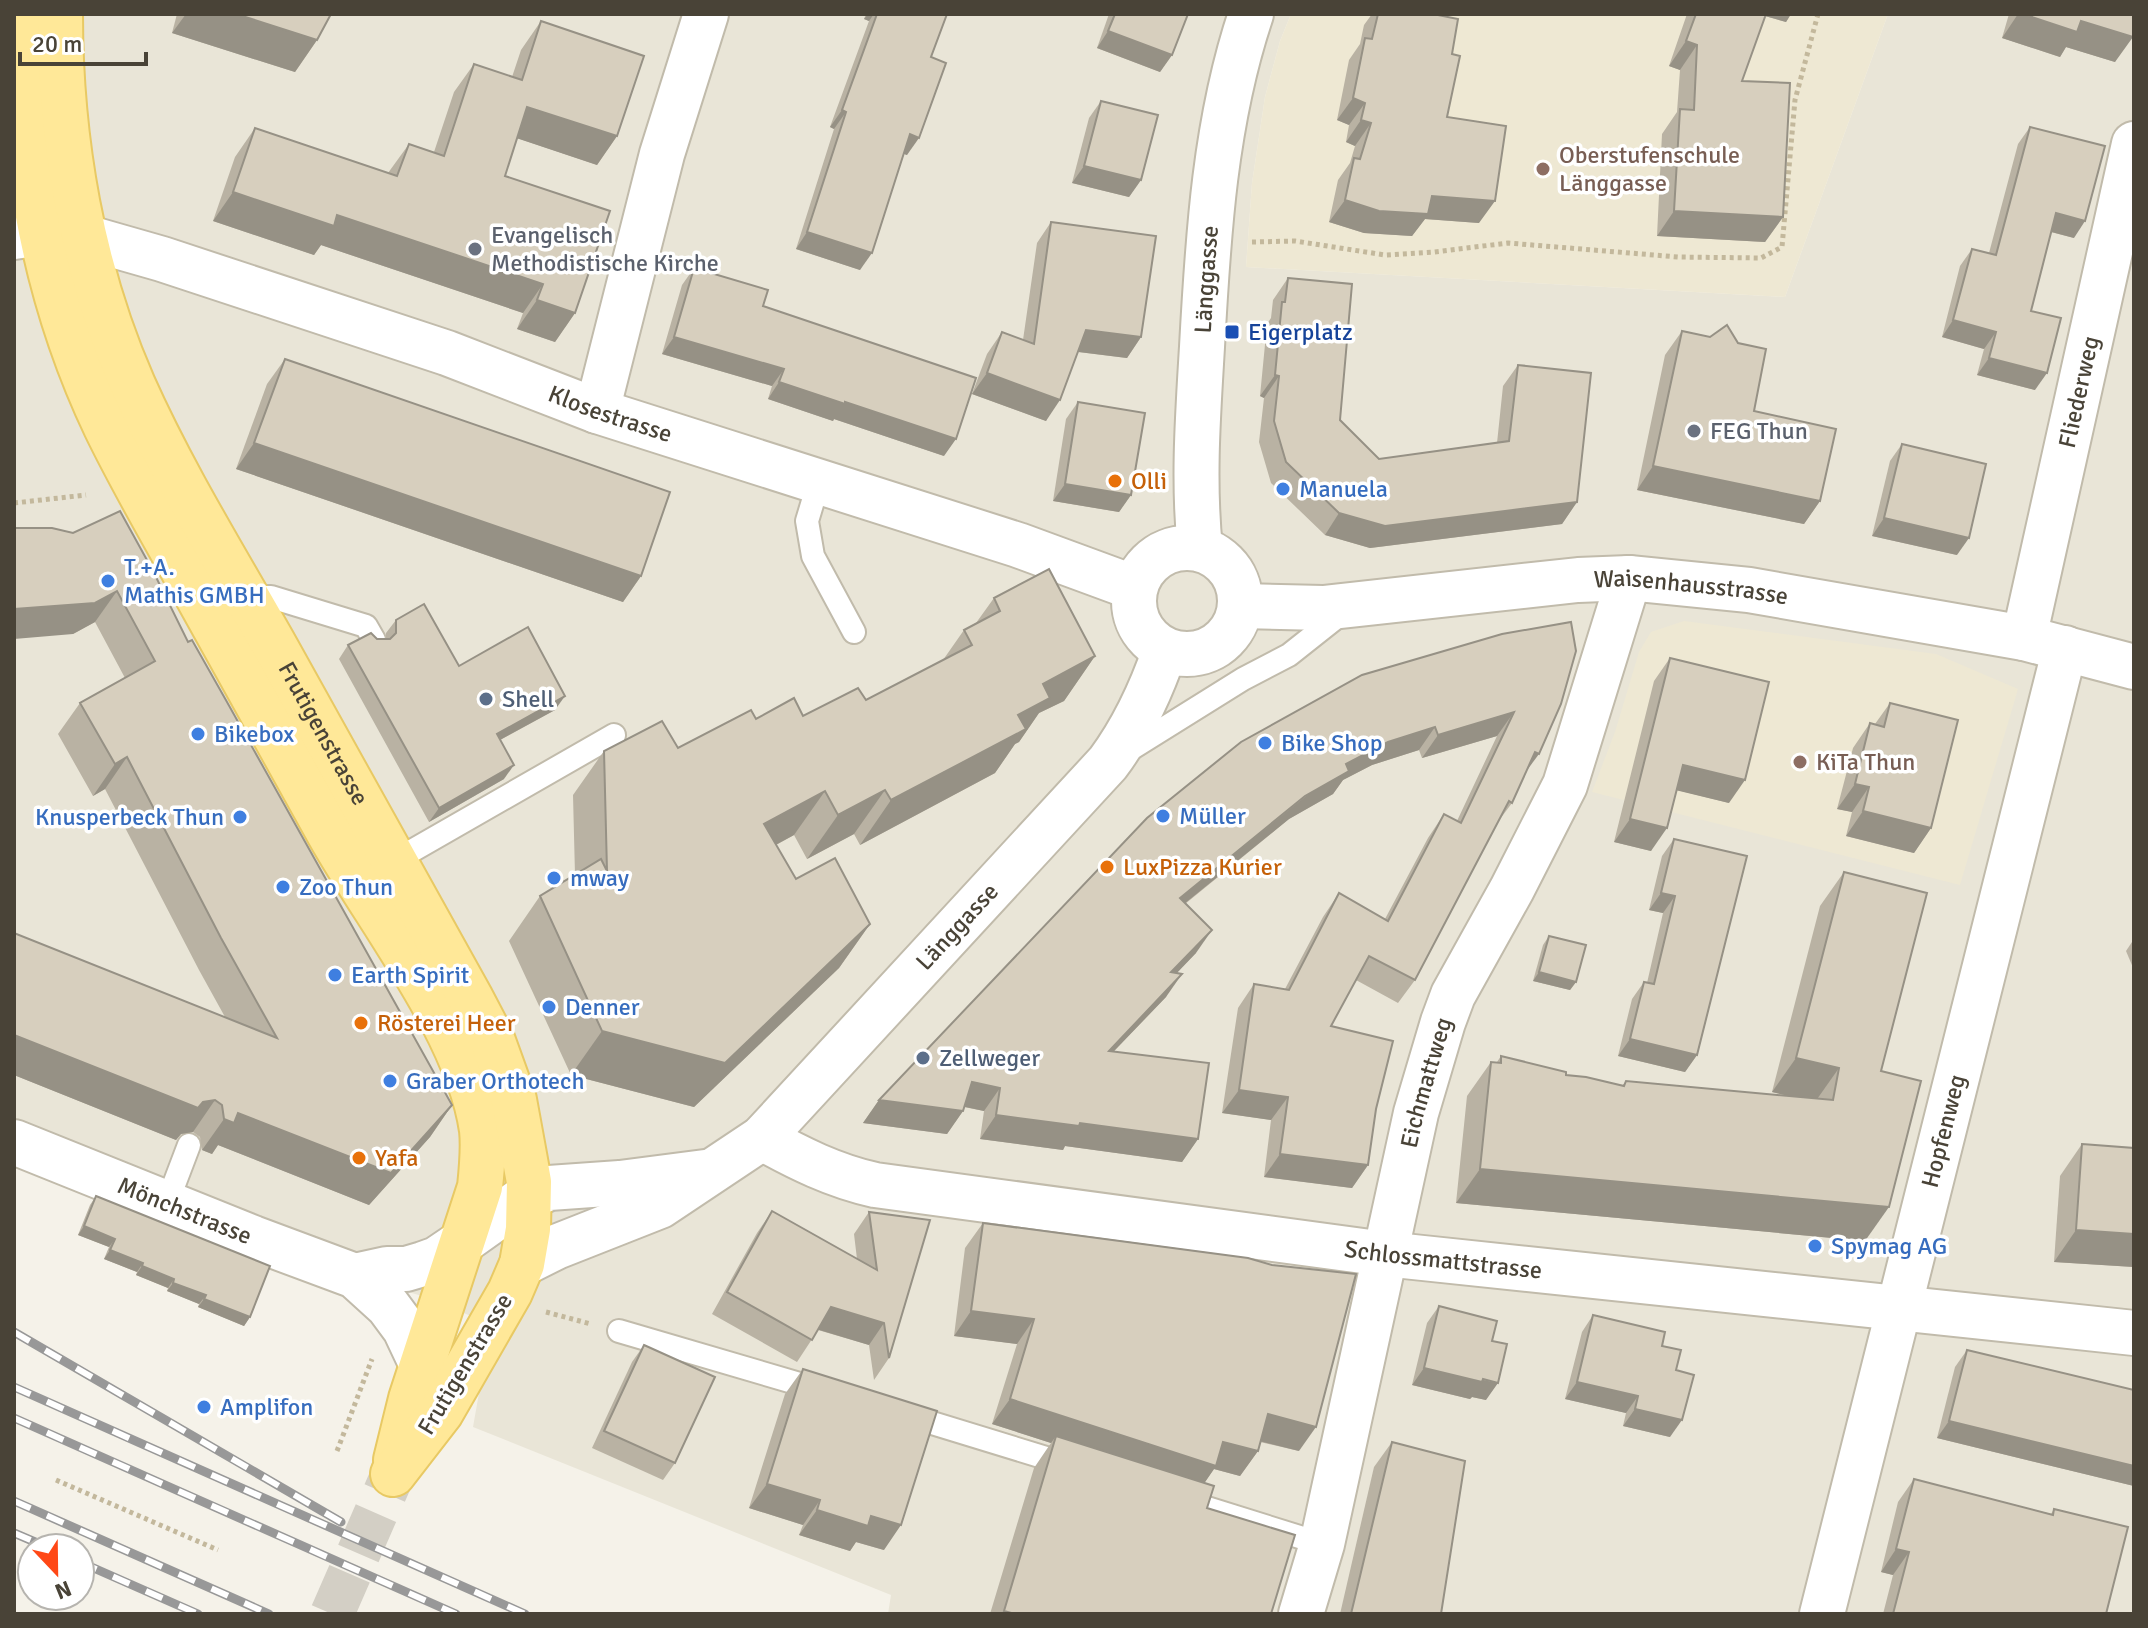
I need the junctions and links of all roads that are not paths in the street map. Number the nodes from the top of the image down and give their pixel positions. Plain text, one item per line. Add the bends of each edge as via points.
1 (21, 14) edge
2 (60, 14) edge
3 (706, 14) edge
4 (1251, 14) edge
5 (2134, 144) edge
6 (27, 235) edge
7 (85, 237) junction
8 (597, 411) junction
9 (819, 481) junction
10 (1200, 549) junction
11 (1629, 578) junction
12 (1135, 588) junction
13 (247, 597) junction
14 (1355, 604) junction
15 (1241, 606) junction
16 (854, 632) dead end
17 (374, 640) edge
18 (2044, 643) junction
19 (1165, 650) junction
20 (2134, 667) edge
21 (614, 735) dead end
22 (1108, 763) junction
23 (376, 871) junction
24 (762, 1138) junction
25 (14, 1142) edge
26 (189, 1145) edge
27 (711, 1171) junction
28 (530, 1195) junction
29 (167, 1203) junction
30 (465, 1240) junction
31 (1385, 1254) junction
32 (522, 1264) junction
33 (406, 1269) junction
34 (355, 1276) junction
35 (447, 1293) junction
36 (1898, 1307) junction
37 (491, 1325) junction
38 (619, 1331) road end
39 (2134, 1333) edge
40 (422, 1365) junction
41 (842, 1397) edge
42 (886, 1410) edge
43 (1096, 1474) edge
44 (1156, 1492) edge
45 (1322, 1544) junction
46 (1301, 1614) edge
47 (1822, 1614) edge

1 - 6 main road, Frutigenstrasse
2 - 7 main road, Frutigenstrasse via 67,130
3 - 8 street via 662,154
4 - 10 street, Länggasse via 1220,140 1208,243 1196,467
5 - 18 street, Fliederweg
6 - 7 street, Klosestrasse
6 - 23 main road, Frutigenstrasse via 106,427
7 - 8 street, Klosestrasse via 447,353
7 - 13 main road, Frutigenstrasse via 132,382
8 - 9 street, Klosestrasse
9 - 12 street, Klosestrasse
9 - 16 lane via 807,521 813,556
10 - 12 street via 1172,549 1159,555
10 - 15 street via 1214,554 1235,576
11 - 14 street, Waisenhausstrasse
11 - 18 street, Waisenhausstrasse via 1749,590
11 - 31 street, Eichmattweg via 1565,785 1443,1022 1416,1113
12 - 19 street via 1133,603 1143,631
13 - 17 lane via 271,597 366,626
13 - 23 main road, Frutigenstrasse
14 - 15 street, Waisenhausstrasse
14 - 22 lane via 1289,655
15 - 19 street via 1228,637 1214,647 1198,654
18 - 20 street, Waisenhausstrasse
18 - 36 street, Hopfenweg
19 - 22 street, Länggasse via 1137,720
21 - 23 lane via 470,808
22 - 24 street, Länggasse
23 - 28 main road, Frutigenstrasse via 492,1039 514,1100
23 - 30 main road, Frutigenstrasse via 473,1093 482,1128 480,1187
24 - 27 street, Länggasse
24 - 31 street, Schlossmattstrasse via 845,1178 875,1185
25 - 29 street, Mönchstrasse
26 - 29 lane
27 - 28 street, Länggasse via 549,1188
27 - 32 street, Länggasse via 660,1206
28 - 30 street, Länggasse
28 - 32 main road, Frutigenstrasse
29 - 34 street, Mönchstrasse
30 - 33 street via 437,1259
30 - 35 main road, Frutigenstrasse
31 - 36 street, Schlossmattstrasse
31 - 45 street, Eichmattweg
32 - 37 main road, Frutigenstrasse
33 - 34 street
33 - 35 street
34 - 40 street, Mönchstrasse via 388,1306
35 - 37 street
35 - 40 main road, Frutigenstrasse
36 - 39 street, Schlossmattstrasse
36 - 47 street, Hopfenweg
37 - 40 main road, Frutigenstrasse via 441,1412 393,1474
38 - 41 lane
42 - 43 lane
44 - 45 lane
45 - 46 street, Eichmattweg

